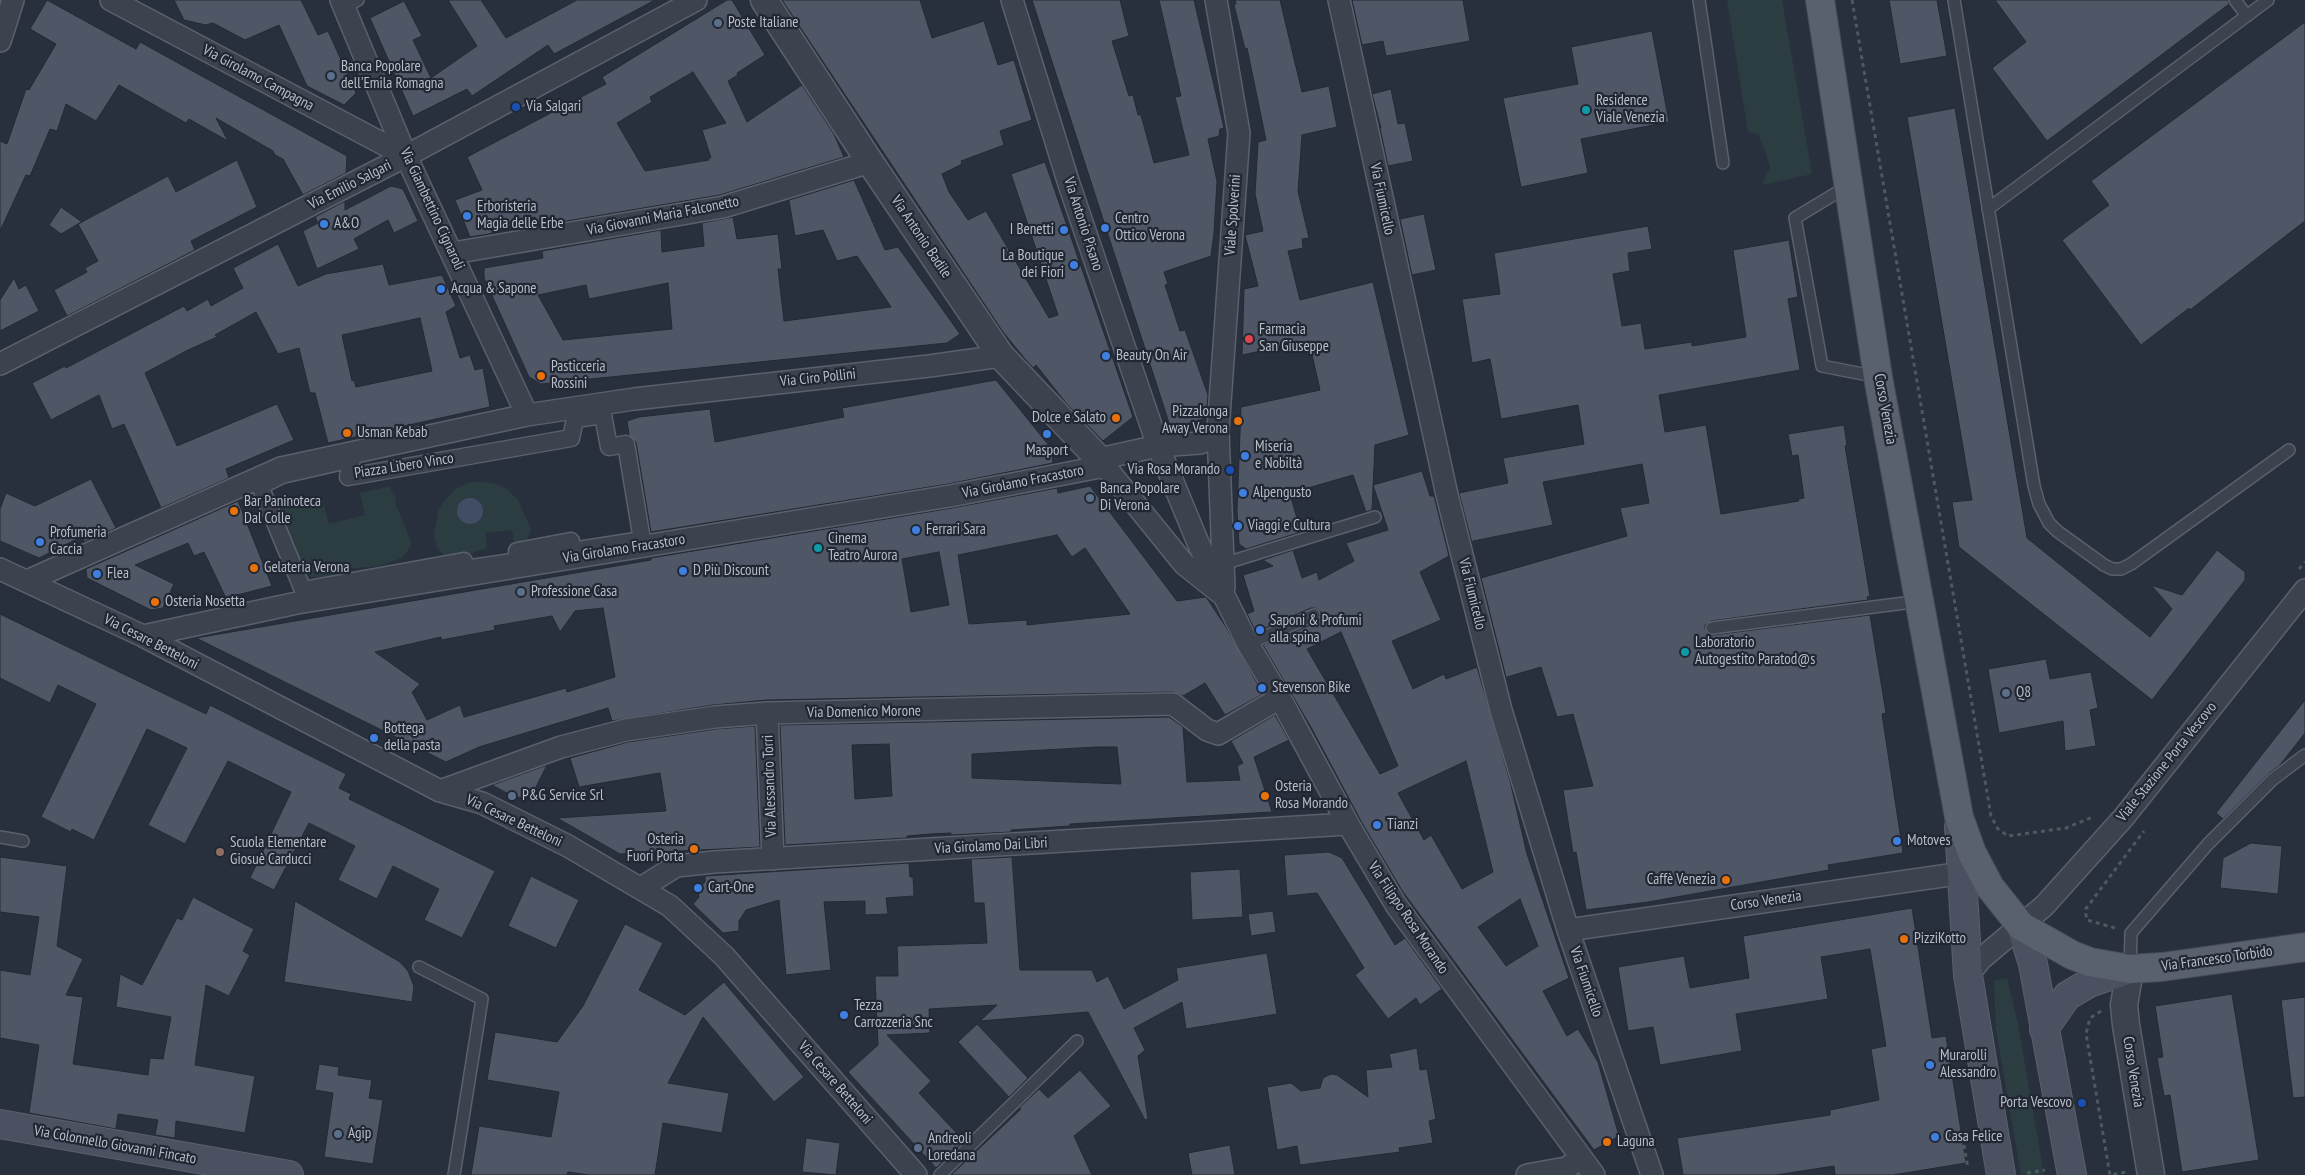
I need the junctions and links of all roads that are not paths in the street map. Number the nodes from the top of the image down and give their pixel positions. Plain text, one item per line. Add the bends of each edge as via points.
1 (13, 0) edge
2 (110, 0) edge
3 (696, 0) edge
4 (764, 0) edge
5 (1012, 0) edge
6 (1216, 0) edge
7 (1339, 0) edge
8 (1699, 0) edge
9 (1820, 0) edge
10 (1954, 0) edge
11 (2235, 0) edge
12 (2268, 0) edge
13 (348, 2) edge
14 (2247, 16) junction
15 (0, 41) edge
16 (406, 156) junction
17 (870, 162) junction
18 (1722, 163) dead end
19 (1848, 186) junction
20 (1988, 209) junction
21 (453, 253) junction
22 (1001, 356) junction
23 (0, 364) edge
24 (1878, 377) junction
25 (634, 399) joint
26 (527, 416) junction
27 (1218, 431) junction
28 (1158, 446) junction
29 (2289, 450) dead end
30 (1102, 463) junction
31 (1375, 517) road end
32 (569, 542) joint
33 (1223, 564) junction
34 (0, 569) edge
35 (27, 581) junction
36 (2305, 590) edge
37 (1225, 597) junction
38 (1920, 601) junction
39 (1314, 615) dead end
40 (1712, 628) dead end
41 (143, 636) junction
42 (1248, 644) junction
43 (1280, 698) junction
44 (768, 713) junction
45 (2305, 755) edge
46 (440, 790) junction
47 (1959, 817) junction
48 (1348, 824) junction
49 (0, 837) edge
50 (23, 841) dead end
51 (773, 859) junction
52 (1964, 873) junction
53 (641, 888) junction
54 (2021, 926) junction
55 (1568, 930) junction
56 (2305, 947) edge
57 (419, 967) dead end
58 (2130, 969) junction
59 (1968, 975) junction
60 (2044, 1029) junction
61 (1078, 1041) dead end
62 (0, 1124) edge
63 (1587, 1167) edge
64 (289, 1175) edge
65 (454, 1175) edge
66 (916, 1175) edge
67 (940, 1175) edge
68 (1527, 1175) edge
69 (1652, 1175) edge
70 (2001, 1175) edge
71 (2072, 1175) edge
72 (2151, 1175) edge

1 - 15 street
2 - 16 street, Via Girolamo Campagna
3 - 16 street, Via Emilio Salgari
4 - 17 street, Via Antonio Badile
5 - 28 street, Via Antonio Pisano via 1069,184
6 - 27 street, Viale Spolverini via 1239,133
7 - 55 street, Via Fiumicello via 1440,497
8 - 18 lane
9 - 19 main road, Corso Venezia
10 - 20 lane
11 - 14 lane
12 - 14 lane
13 - 16 street, Via Giambettino Cignaroli
14 - 20 lane
16 - 21 street, Via Giambettino Cignaroli
16 - 23 street, Via Emilio Salgari
17 - 21 street, Via Giovanni Maria Falconetto via 723,208
17 - 22 street, Via Antonio Badile
19 - 24 main road, Corso Venezia
19 - 24 lane via 1795,218 1822,366
20 - 29 lane via 2035,494 2057,531 2104,565 2112,569 2121,568
21 - 26 street, Via Giambettino Cignaroli
22 - 25 street, Via Ciro Pollini
22 - 30 street, Via Antonio Badile
24 - 38 main road, Corso Venezia
25 - 26 street, Piazza Libero Vinco
26 - 35 street, Piazza Libero Vinco via 280,468
27 - 28 street via 1200,443
27 - 33 street, Via Filippo Rosa Morando
28 - 30 street
28 - 37 street, Via Filippo Rosa Morando via 1199,546
30 - 37 street, Via Filippo Rosa Morando via 1184,564
30 - 41 street, Via Girolamo Fracastoro via 950,496 297,603
31 - 33 lane
32 - 32 street, Piazza Libero Vinco via 517,551 518,561 465,569 464,561 303,590 260,486 282,475 352,459 348,477 571,438 575,419 603,415 608,448 626,444 642,540 572,552
33 - 37 street, Via Filippo Rosa Morando
34 - 35 street, Via Cesare Betteloni
35 - 41 street, Via Cesare Betteloni
36 - 54 street, Viale Stazione Porta Vescovo via 2124,817 2044,906
37 - 42 street, Via Filippo Rosa Morando
38 - 40 lane
38 - 47 main road, Corso Venezia
39 - 42 lane
41 - 46 street, Via Cesare Betteloni
42 - 43 street, Via Filippo Rosa Morando
43 - 44 street, Via Domenico Morone via 1218,734 1207,730 1173,704
43 - 48 street, Via Filippo Rosa Morando
44 - 46 street, Via Domenico Morone via 626,730 561,747
44 - 51 street, Via Alessandro Torri
45 - 58 lane via 2272,780 2208,844 2130,933
46 - 53 street, Via Cesare Betteloni via 482,803 568,846
47 - 52 main road, Corso Venezia
47 - 54 main road, Corso Venezia via 1972,853 1990,887
48 - 51 street, Via Girolamo Dai Libri
48 - 63 street, Via Filippo Rosa Morando via 1396,905
49 - 50 lane
51 - 53 street, Via Girolamo Dai Libri via 676,866
52 - 54 street, Corso Venezia
52 - 55 street, Corso Venezia
52 - 59 main road, Corso Venezia
53 - 66 street, Via Cesare Betteloni via 670,906 724,956
54 - 58 main road, Via Francesco Torbido via 2072,956
54 - 59 street via 1981,959
54 - 60 main road, Corso Venezia via 2033,964
55 - 69 street, Via Fiumicello
56 - 58 main road, Via Francesco Torbido
57 - 65 lane via 482,999
58 - 60 main road, Via Francesco Torbido via 2089,983 2067,996
58 - 72 street, Corso Venezia via 2124,1005 2126,1025
59 - 70 main road, Corso Venezia
60 - 71 main road, Corso Venezia
61 - 67 lane
62 - 64 main road, Via Colonnello Giovanni Fincato
63 - 68 street

